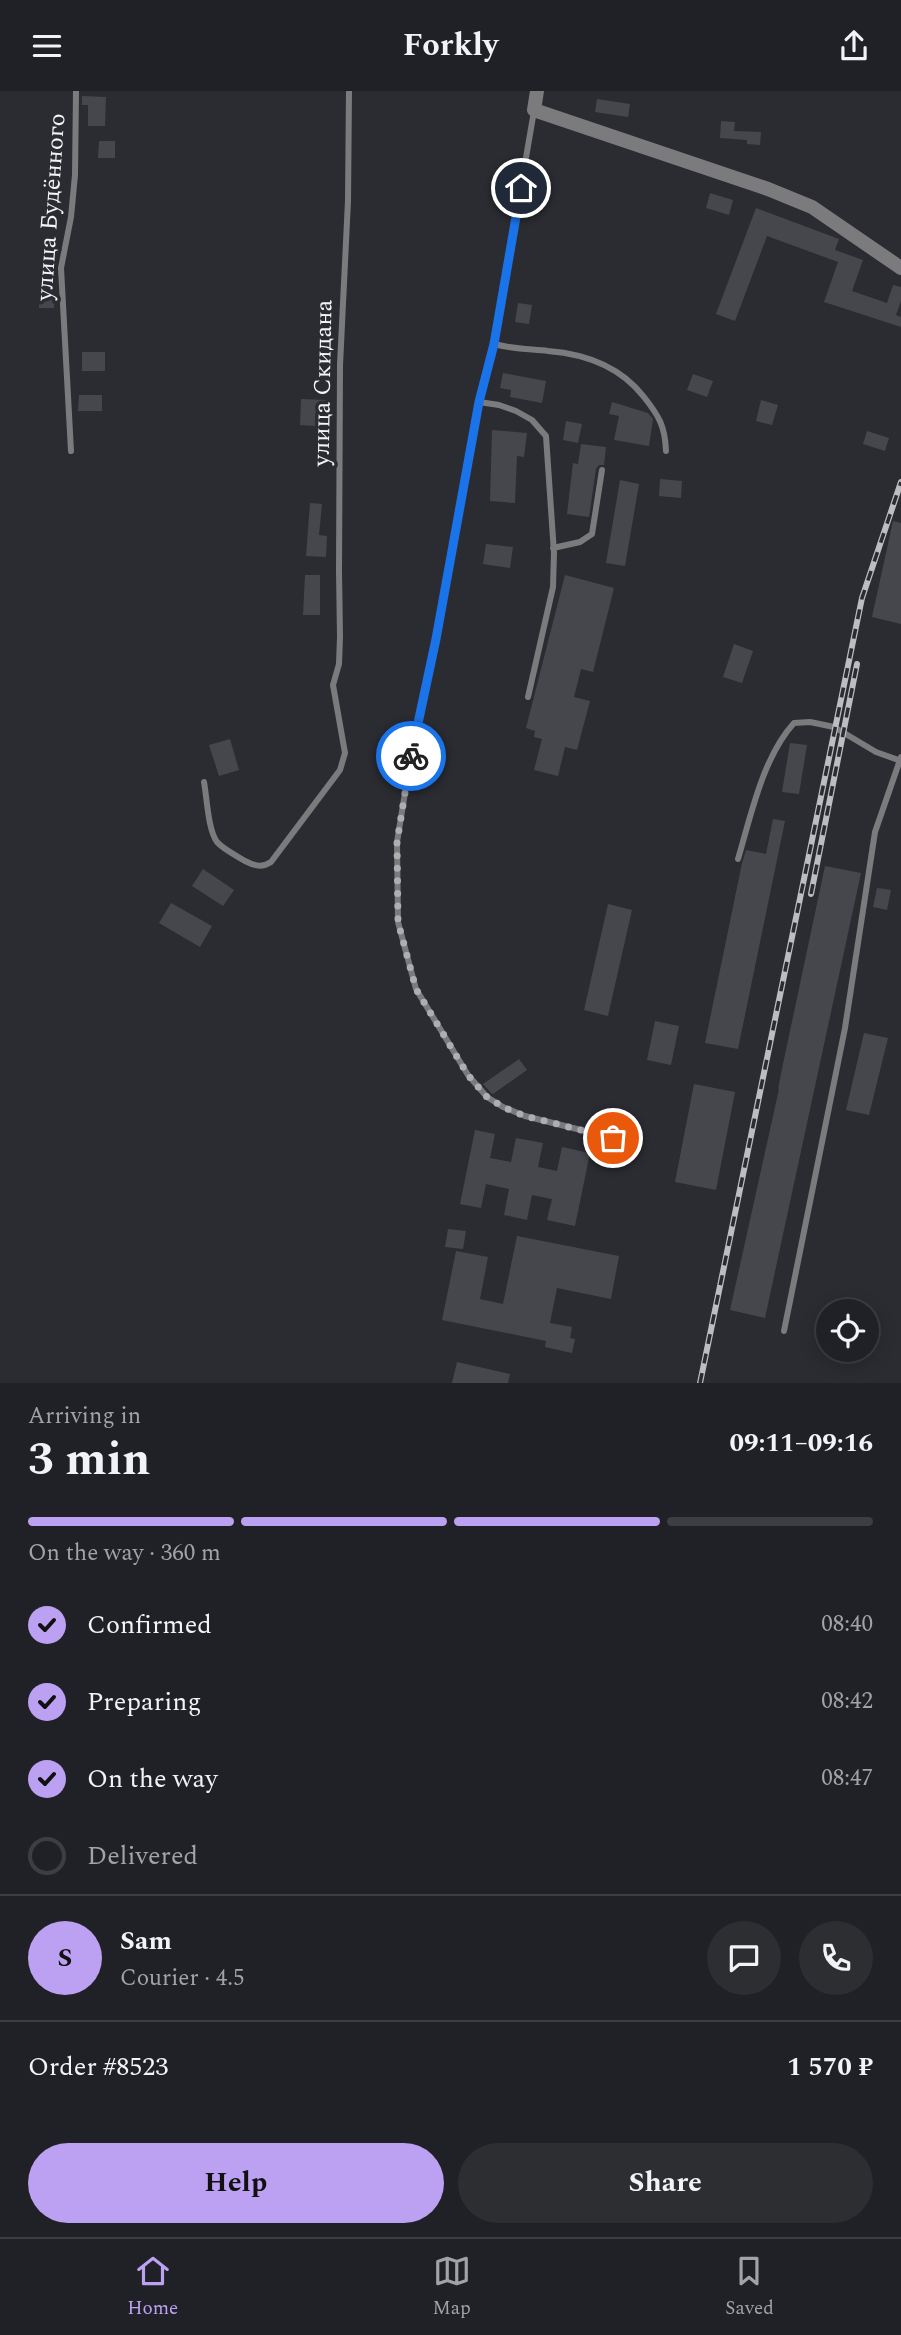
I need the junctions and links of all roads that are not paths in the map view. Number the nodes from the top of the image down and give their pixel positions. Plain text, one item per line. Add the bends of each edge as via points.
1 (76, 91) edge
2 (349, 91) edge
3 (537, 91) edge
4 (534, 110) junction
5 (901, 268) edge
6 (494, 344) junction
7 (479, 402) junction
8 (71, 451) dead end
9 (666, 451) dead end
10 (602, 470) dead end
11 (554, 548) junction
12 (528, 697) dead end
13 (900, 760) edge
14 (204, 782) dead end
15 (738, 859) dead end
16 (613, 1138) dead end
17 (784, 1331) dead end

1 - 8 lane, улица Будённого via 75,175 61,268
2 - 14 lane, улица Скидана via 340,365 340,637 332,685 345,753 340,770 265,866 218,844
3 - 4 street
4 - 5 street via 812,207
4 - 6 lane
6 - 7 lane
6 - 9 lane via 595,359 613,368 636,386 660,417
7 - 11 lane via 516,411 546,436
7 - 16 lane via 397,842 398,922 416,989 468,1075 487,1097 525,1116
10 - 11 lane via 592,534
11 - 12 lane via 553,587
13 - 15 lane via 876,752 834,727 794,723 783,735 758,790
13 - 17 lane via 875,832 845,1028

